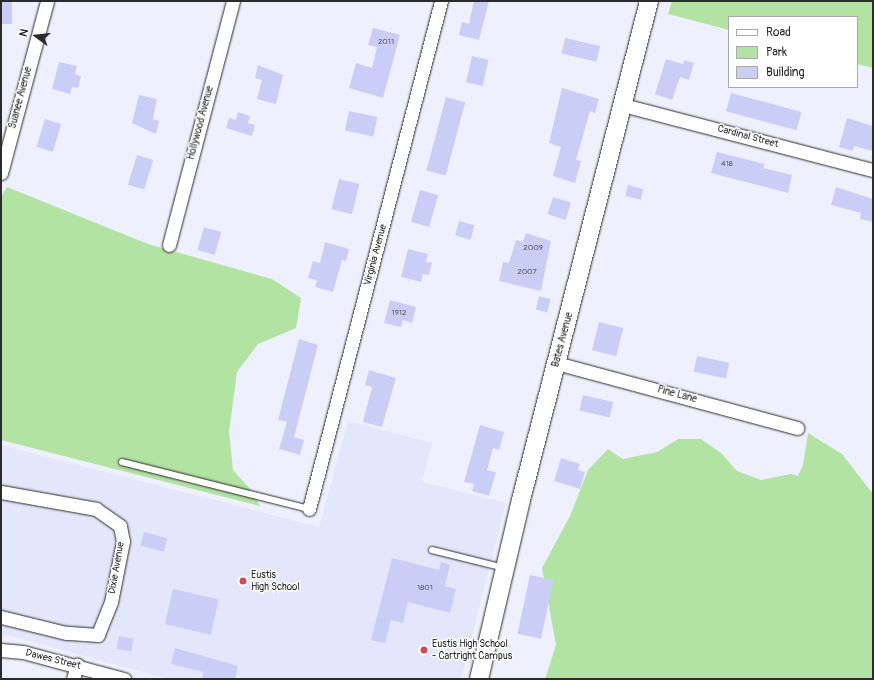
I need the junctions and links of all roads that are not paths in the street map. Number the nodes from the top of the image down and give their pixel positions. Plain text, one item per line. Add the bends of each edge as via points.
1 (47, 1) edge
2 (232, 1) edge
3 (441, 1) edge
4 (649, 1) edge
5 (623, 105) junction
6 (873, 170) edge
7 (1, 173) edge
8 (170, 246) dead end
9 (556, 363) junction
10 (797, 428) dead end
11 (122, 462) dead end
12 (1, 492) edge
13 (309, 509) joint
14 (432, 550) dead end
15 (506, 568) junction
16 (1, 618) edge
17 (3, 650) edge
18 (77, 665) junction
19 (73, 679) edge
20 (124, 679) edge
21 (479, 679) edge

1 - 7 street, Suanee Avenue
2 - 8 street, Hollywood Avenue
3 - 13 street, Virginia Avenue
4 - 5 street, Bates Avenue
5 - 6 street, Cardinal Street
5 - 9 street, Bates Avenue
9 - 10 street, Pine Lane
9 - 15 street, Bates Avenue
11 - 13 lane
12 - 16 street, Dixie Avenue via 96,509 120,526 124,541 110,602 98,635 66,633
14 - 15 lane
15 - 21 street, Bates Avenue
17 - 18 street, Dawes Street
18 - 19 street
18 - 20 street, Dawes Street

